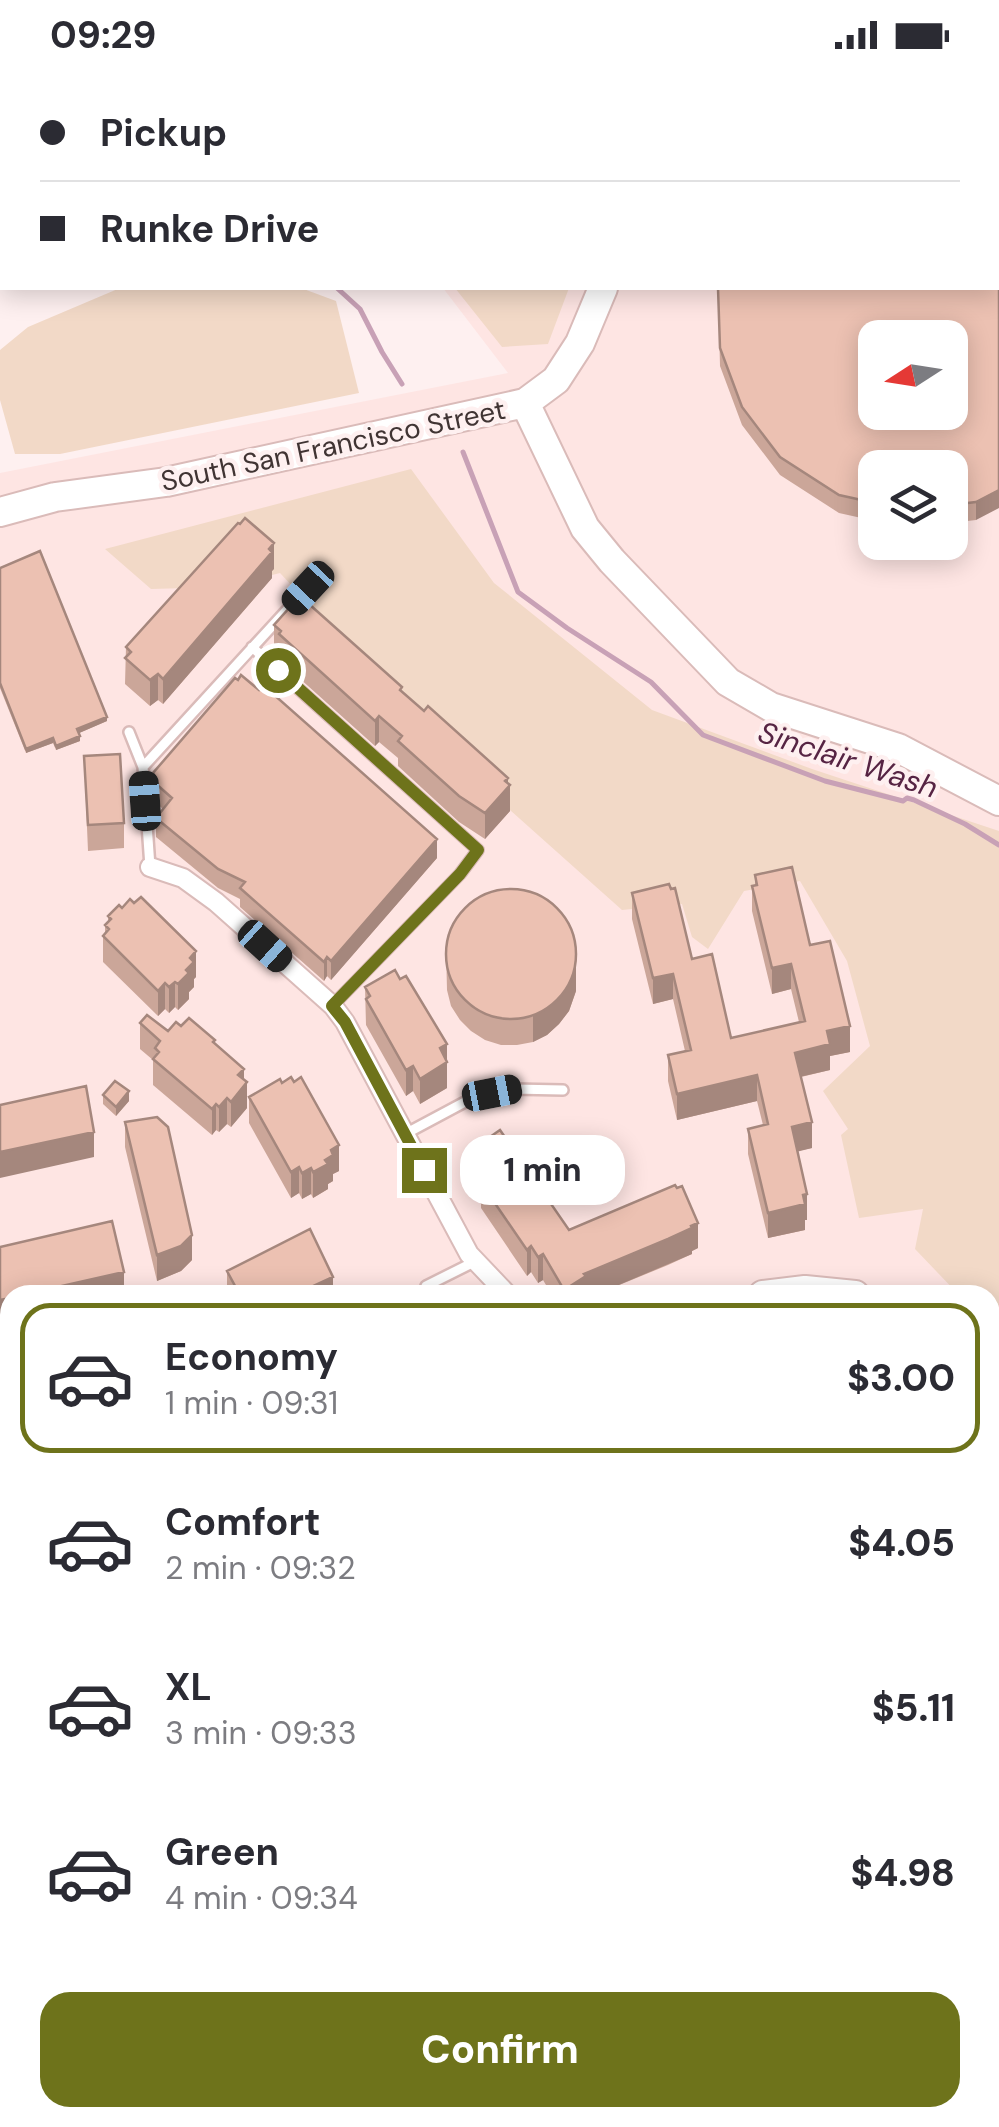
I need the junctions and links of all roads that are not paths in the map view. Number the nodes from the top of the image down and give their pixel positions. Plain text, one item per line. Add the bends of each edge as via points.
1 (602, 290) edge
2 (525, 403) junction
3 (0, 512) edge
4 (308, 588) dead end
5 (252, 646) junction
6 (128, 732) dead end
7 (143, 768) junction
8 (999, 801) edge
9 (150, 867) joint
10 (332, 1006) junction
11 (562, 1090) dead end
12 (405, 1134) junction
13 (476, 1261) junction
14 (428, 1285) edge
15 (499, 1285) edge

1 - 2 street, South San Francisco Street via 556,380
2 - 3 street, South San Francisco Street
2 - 8 street via 595,542 728,682 771,707 898,748
4 - 5 lane
5 - 7 lane
5 - 10 lane via 478,850
6 - 7 lane
7 - 9 lane
9 - 10 street via 183,878 216,902
10 - 12 street
11 - 12 lane via 478,1095
12 - 13 street
13 - 14 lane
13 - 15 street

